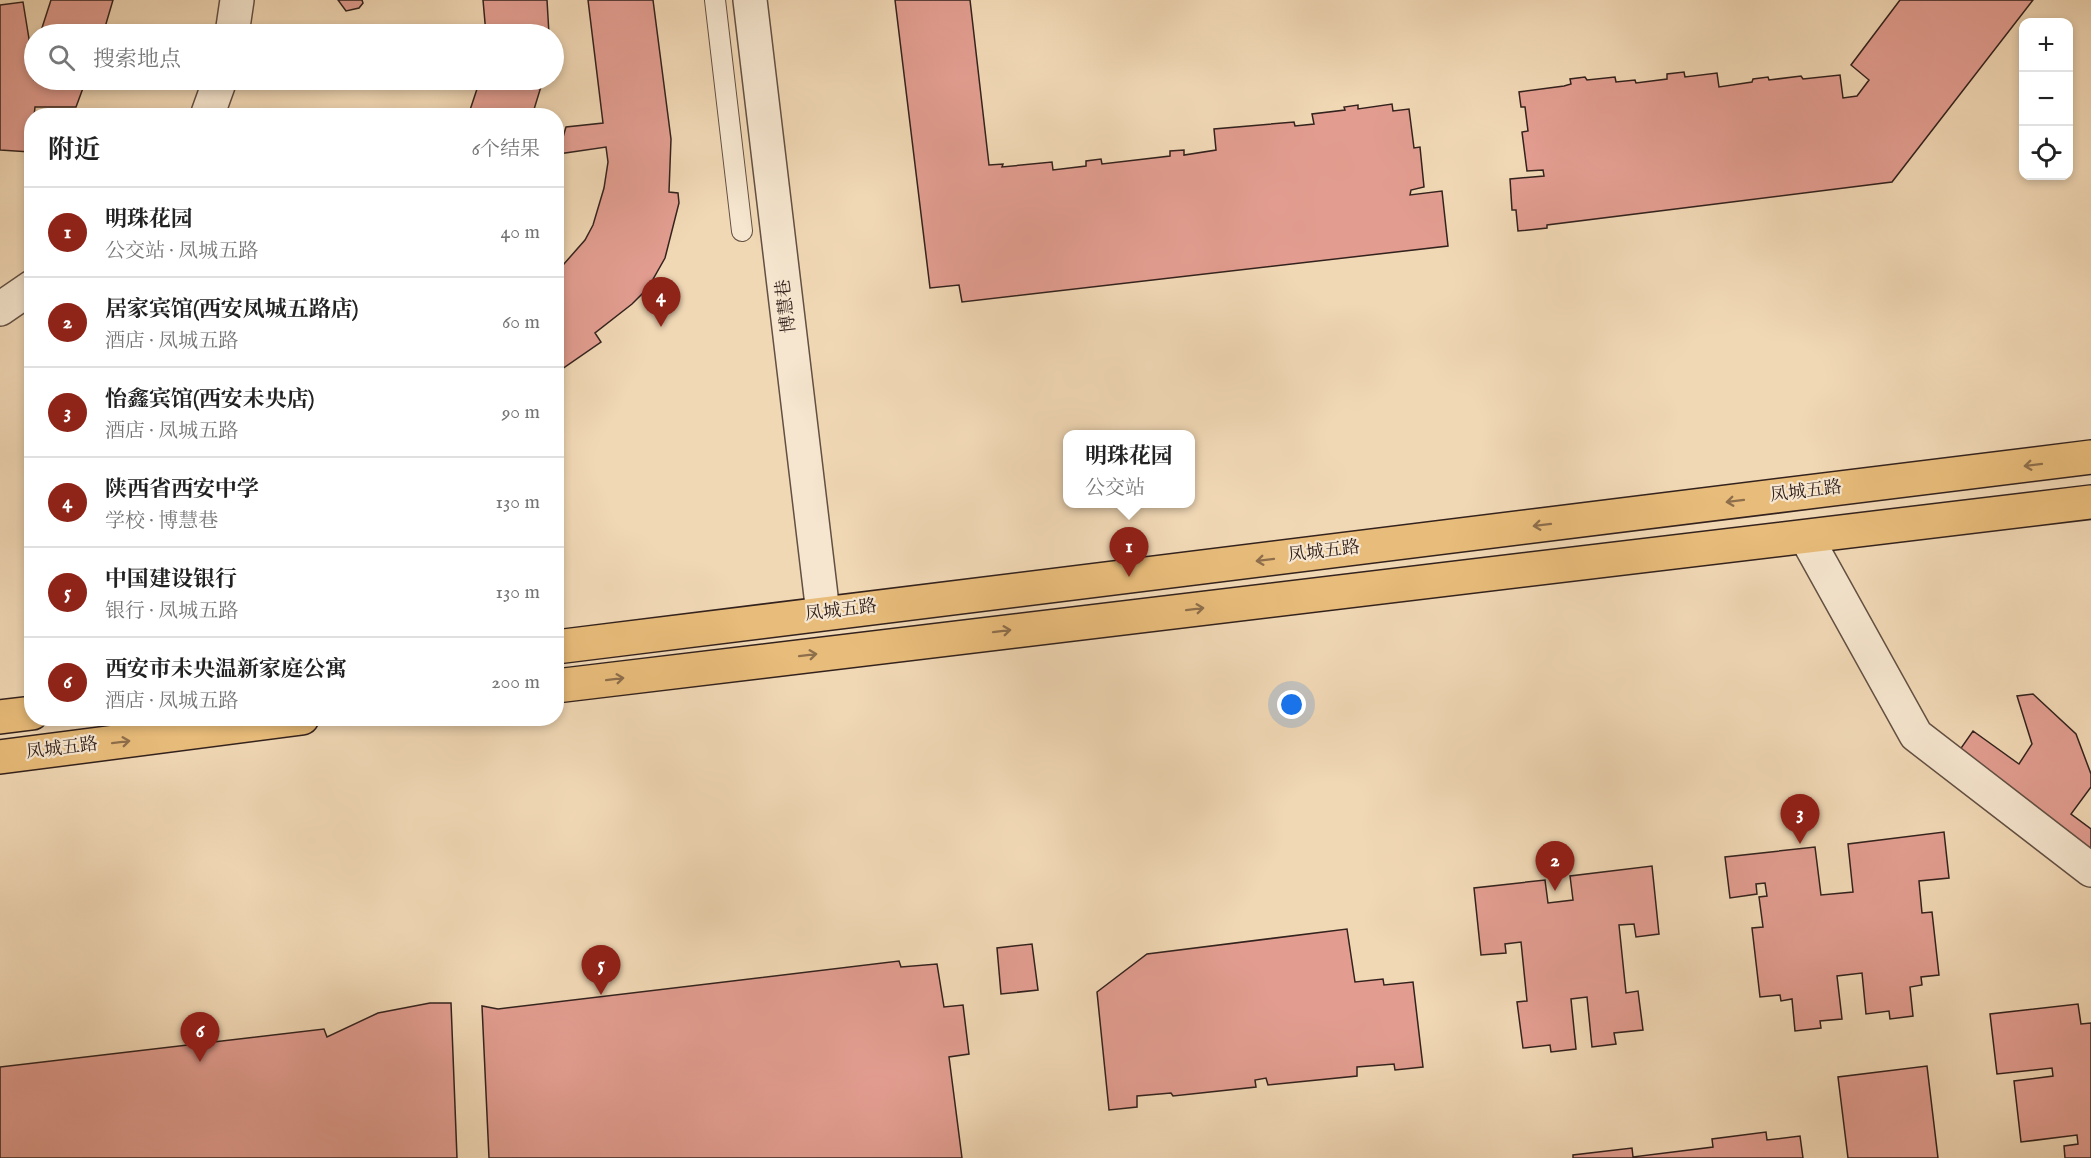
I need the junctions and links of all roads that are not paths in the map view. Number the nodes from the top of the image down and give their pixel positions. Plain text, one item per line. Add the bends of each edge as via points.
1 (237, 0) edge
2 (715, 0) edge
3 (750, 0) edge
4 (233, 24) edge
5 (216, 90) edge
6 (210, 108) edge
7 (742, 231) dead end
8 (24, 292) edge
9 (0, 309) edge
10 (2091, 458) edge
11 (2091, 502) edge
12 (1806, 537) junction
13 (823, 613) junction
14 (564, 646) edge
15 (564, 685) edge
16 (24, 714) edge
17 (0, 717) edge
18 (240, 726) edge
19 (0, 757) edge
20 (2091, 870) edge

1 - 4 street
2 - 7 lane
3 - 13 street, 博慧巷
5 - 6 street
8 - 9 street
10 -> 13 main road, 凤城五路
11 - 12 main road
15 -> 12 main road
12 - 20 street via 1916,735
13 - 14 main road, 凤城五路
16 - 17 main road
19 -> 18 main road, 凤城五路

